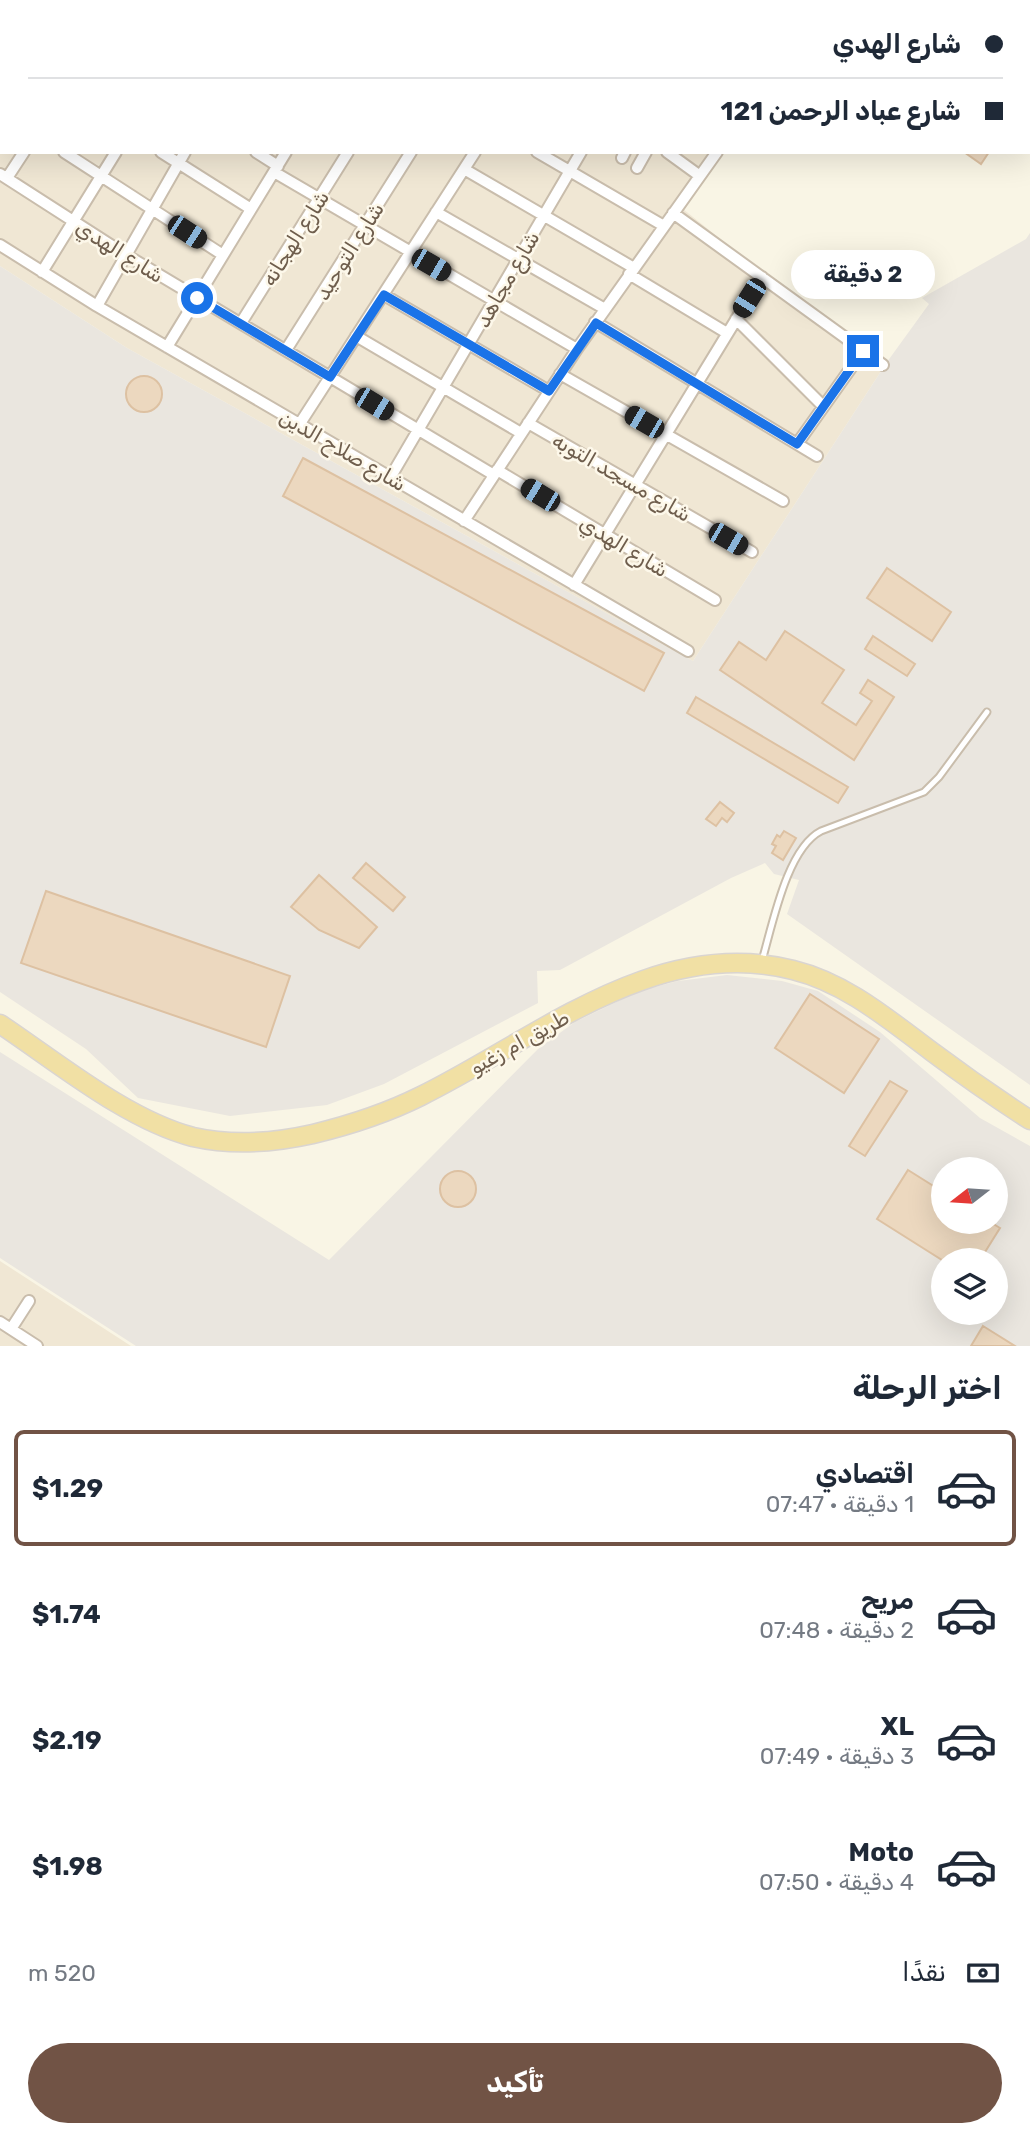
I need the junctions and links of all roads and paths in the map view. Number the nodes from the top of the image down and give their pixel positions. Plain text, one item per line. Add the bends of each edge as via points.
1 (22, 154) edge
2 (67, 154) edge
3 (115, 154) edge
4 (165, 154) edge
5 (184, 154) edge
6 (258, 154) edge
7 (285, 154) edge
8 (347, 154) edge
9 (410, 154) edge
10 (474, 154) edge
11 (540, 154) edge
12 (580, 154) edge
13 (645, 154) edge
14 (670, 154) edge
15 (716, 154) edge
16 (179, 163) junction
17 (637, 168) dead end
18 (276, 169) junction
19 (464, 169) junction
20 (570, 171) junction
21 (3, 176) edge
22 (700, 176) junction
23 (101, 177) junction
24 (319, 199) junction
25 (152, 209) junction
26 (251, 209) junction
27 (436, 212) junction
28 (673, 214) junction
29 (544, 215) junction
30 (73, 222) junction
31 (365, 226) junction
32 (664, 226) junction
33 (0, 245) edge
34 (410, 252) junction
35 (126, 255) junction
36 (223, 255) junction
37 (519, 259) junction
38 (631, 271) junction
39 (42, 272) junction
40 (762, 277) junction
41 (384, 295) junction
42 (197, 298) junction
43 (494, 302) junction
44 (97, 306) junction
45 (605, 309) junction
46 (736, 319) junction
47 (241, 323) junction
48 (596, 323) junction
49 (727, 333) junction
50 (356, 337) junction
51 (468, 344) junction
52 (167, 347) junction
53 (577, 349) junction
54 (286, 350) junction
55 (863, 351) junction
56 (883, 365) dead end
57 (560, 374) junction
58 (330, 377) junction
59 (696, 383) junction
60 (443, 387) junction
61 (549, 391) junction
62 (823, 406) junction
63 (528, 423) junction
64 (299, 425) junction
65 (418, 430) junction
66 (521, 433) junction
67 (665, 434) junction
68 (797, 444) junction
69 (817, 456) dead end
70 (496, 472) junction
71 (390, 478) junction
72 (634, 485) junction
73 (783, 501) dead end
74 (464, 521) junction
75 (604, 534) junction
76 (752, 552) dead end
77 (574, 585) junction
78 (715, 600) dead end
79 (688, 651) dead end
80 (987, 712) dead end
81 (761, 964) junction
82 (0, 1024) edge
83 (1030, 1120) edge
84 (29, 1301) dead end
85 (0, 1322) edge
86 (12, 1329) junction
87 (37, 1346) edge

1 - 21 street
2 - 23 street
3 - 23 street
4 - 16 street
5 - 16 street
6 - 18 street
7 - 18 street
8 - 24 street, شارع الهجانه
9 - 31 street, شارع التوحيد
10 - 19 street
11 - 20 street
12 - 20 street, شارع مجاهد
13 - 17 street
14 - 22 street
15 - 22 street
16 - 25 street
16 - 26 street
18 - 24 street
18 - 26 street
19 - 27 street
19 - 29 street
20 - 29 street, شارع مجاهد
20 - 32 street
21 - 30 street, شارع الهدي
22 - 28 street
23 - 25 street
23 - 30 street
24 - 31 street
24 - 47 street, شارع الهجانه
25 - 35 street
25 - 36 street
26 - 36 street
27 - 34 street
27 - 37 street
28 - 32 street
28 - 40 street
29 - 37 street, شارع مجاهد
29 - 38 street
30 - 35 street, شارع الهدي
30 - 39 street
31 - 34 street
31 - 54 street, شارع التوحيد
32 - 38 street
33 - 39 street, شارع صلاح الدين
34 - 41 street
34 - 43 street
35 - 42 street, شارع الهدي
35 - 44 street
36 - 42 street
37 - 43 street, شارع مجاهد
37 - 45 street
38 - 45 street
38 - 49 street
39 - 44 street, شارع صلاح الدين
40 - 46 street
40 - 55 street
41 - 50 street
41 - 51 street
42 - 47 street, شارع الهدي
42 - 52 street
43 - 51 street, شارع مجاهد
43 - 53 street
44 - 52 street, شارع صلاح الدين
45 - 48 street
46 - 49 street
46 - 62 street
47 - 54 street, شارع الهدي
48 - 53 street
48 - 59 street
49 - 59 street
50 - 58 street
50 - 60 street, شارع مسجد التوبه
51 - 60 street, شارع مجاهد
51 - 61 street
52 - 64 street, شارع صلاح الدين
53 - 57 street
54 - 58 street, شارع الهدي
55 - 56 street
55 - 62 street
57 - 61 street
57 - 67 street
58 - 64 street
58 - 65 street, شارع الهدي
59 - 67 street
59 - 68 street
60 - 65 street, شارع مجاهد
60 - 66 street, شارع مسجد التوبه
61 - 63 street
62 - 68 street
63 - 66 street
63 - 72 street, شارع مسجد التوبه
64 - 71 street, شارع صلاح الدين
65 - 70 street, شارع الهدي
65 - 71 street, شارع مجاهد
66 - 70 street
67 - 72 street
67 - 73 street
68 - 69 street
70 - 74 street
70 - 75 street, شارع الهدي
71 - 74 street, شارع صلاح الدين
72 - 75 street
72 - 76 street, شارع مسجد التوبه
74 - 77 street, شارع صلاح الدين
75 - 77 street
75 - 78 street, شارع الهدي
77 - 79 street, شارع صلاح الدين
80 - 81 lane via 924,792 821,831 808,841 791,868
81 - 82 main road, طريق ام زغيو via 716,964 629,984 410,1101 339,1127 263,1142 194,1137 160,1126 129,1111
81 - 83 main road, طريق ام زغيو via 825,980 854,995
84 - 86 street
85 - 86 street
86 - 87 street

